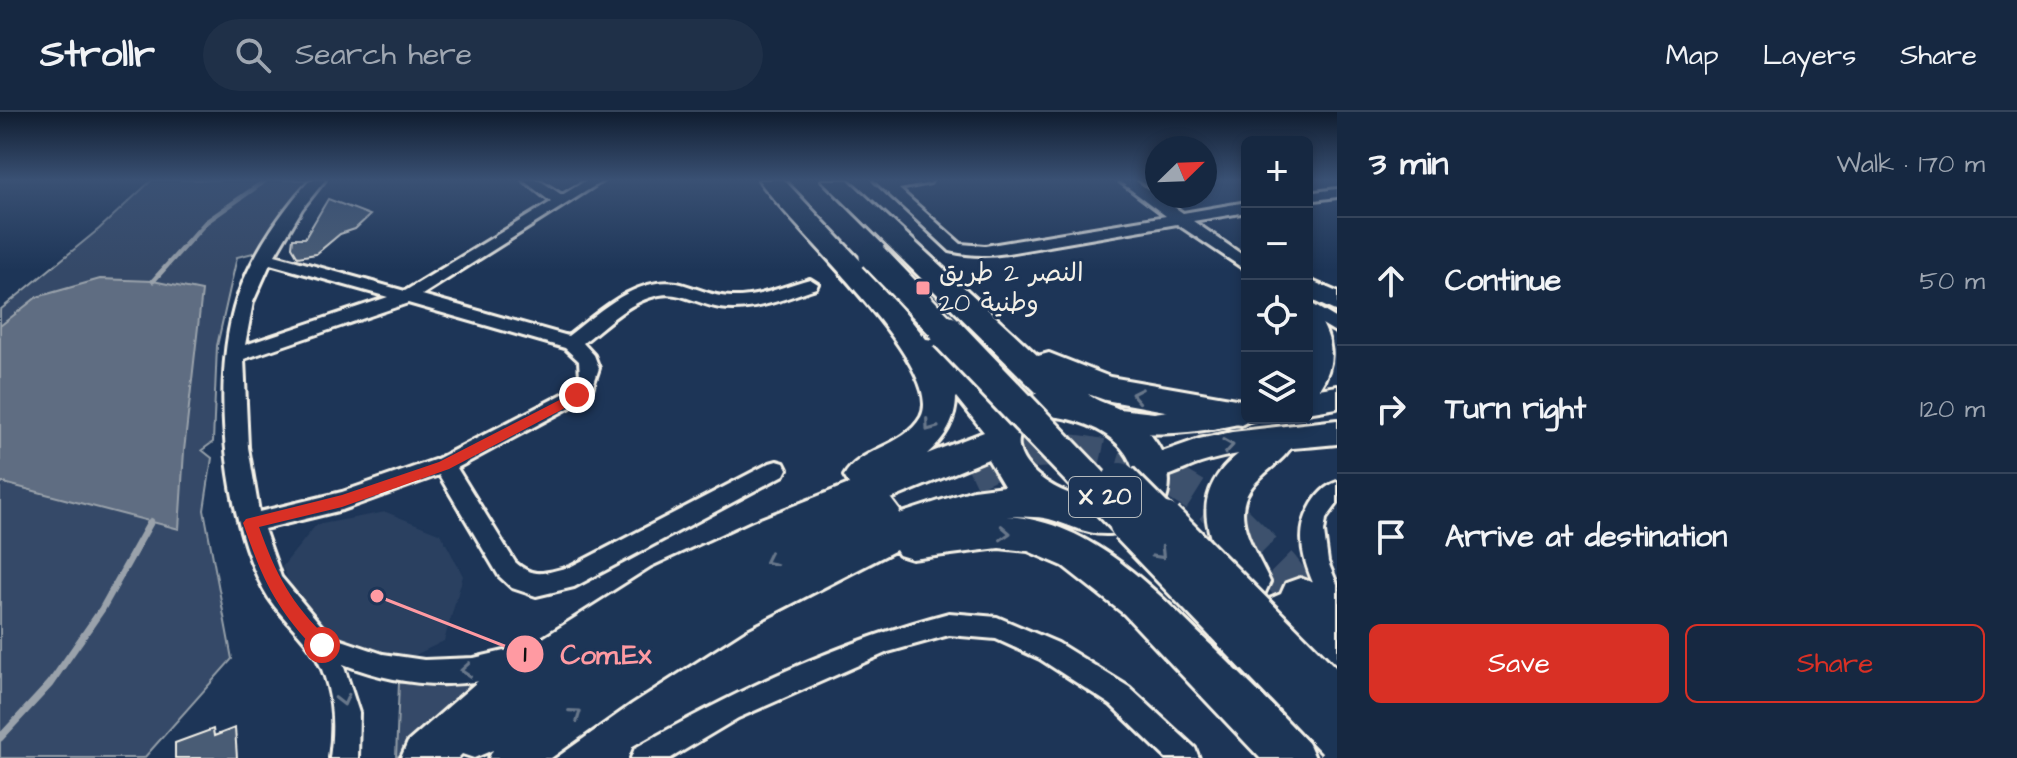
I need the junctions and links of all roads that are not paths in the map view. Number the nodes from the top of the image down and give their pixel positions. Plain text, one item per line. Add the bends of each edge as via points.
1 (295, 210) edge
2 (546, 210) edge
3 (810, 210) edge
4 (824, 210) edge
5 (836, 210) edge
6 (866, 210) edge
7 (913, 210) edge
8 (1177, 210) edge
9 (1181, 210) edge
10 (1226, 210) edge
11 (1187, 216) junction
12 (1241, 246) edge
13 (268, 258) junction
14 (872, 258) junction
15 (1241, 261) edge
16 (810, 284) dead end
17 (1313, 291) edge
18 (407, 297) junction
19 (1337, 305) edge
20 (1313, 311) edge
21 (975, 312) junction
22 (1337, 327) edge
23 (1313, 329) edge
24 (571, 343) junction
25 (235, 355) junction
26 (1313, 377) edge
27 (1337, 397) edge
28 (1313, 401) edge
29 (1241, 411) edge
30 (1241, 411) edge
31 (1098, 414) junction
32 (1332, 434) edge
33 (1002, 436) junction
34 (1278, 441) junction
35 (444, 465) junction
36 (777, 469) dead end
37 (970, 473) tunnel mouth
38 (1154, 477) junction
39 (1337, 491) edge
40 (1054, 507) junction
41 (251, 523) junction
42 (766, 533) junction
43 (1250, 582) junction
44 (794, 583) junction
45 (1318, 601) edge
46 (616, 615) junction
47 (322, 645) junction
48 (1337, 646) edge
49 (1337, 669) edge
50 (1337, 698) edge
51 (1337, 739) edge
52 (344, 758) edge
53 (424, 758) edge
54 (439, 758) edge
55 (512, 758) edge
56 (645, 758) edge
57 (1185, 758) edge
58 (1292, 758) edge
59 (1302, 758) edge

1 - 13 street
2 - 18 street
3 - 14 highway
4 - 14 highway, X 20
5 - 14 highway, X 20
6 - 21 highway
7 - 11 street via 948,243 969,250 1008,248
8 - 11 street
9 - 11 street
10 - 11 street
11 - 12 street
11 - 15 street
13 - 18 street
13 - 25 street via 241,314
14 - 33 highway
14 -> 42 highway via 941,398 939,413 919,441 902,453
14 - 50 highway, X 20, bridge
14 -> 51 highway, X 20, bridge
16 - 24 street via 741,303 679,289 655,290 619,306
17 - 19 main road
18 - 24 street
18 - 25 street
20 - 22 street
29 -> 21 highway via 1126,393 1081,380
21 - 31 highway via 1046,383
23 - 26 main road via 1321,356
24 - 35 street via 589,360 586,383 577,395
25 - 41 street via 236,415
27 - 28 main road
30 - 31 main road via 1154,424
31 - 33 highway via 1064,403 1033,406 1010,418
31 - 38 highway via 1129,433 1144,450
32 - 34 main road
33 - 40 highway via 1012,473
33 - 42 highway
38 -> 34 main road via 1199,451
34 - 43 highway via 1228,489 1224,514
35 - 36 street via 507,569 520,581 536,585 574,577
35 - 41 street via 342,501
37 -> 54 highway via 731,579 628,637
38 - 40 highway via 1147,501 1133,513 1087,518
38 - 43 highway
39 - 45 street via 1312,522
40 - 44 highway via 1007,501 973,505 900,530
40 - 59 highway via 1137,577
41 - 47 street via 268,574 294,616
42 - 46 highway via 666,582
43 - 49 highway
55 -> 44 highway via 705,631
44 -> 58 highway via 906,544 968,533 1005,532 1045,541 1081,556 1133,597
45 - 48 highway
46 -> 47 street via 496,668 392,668
46 - 53 highway via 500,690
47 -> 52 street via 345,699
56 - 57 street via 729,709 886,641 949,624 997,628 1049,651 1120,696

